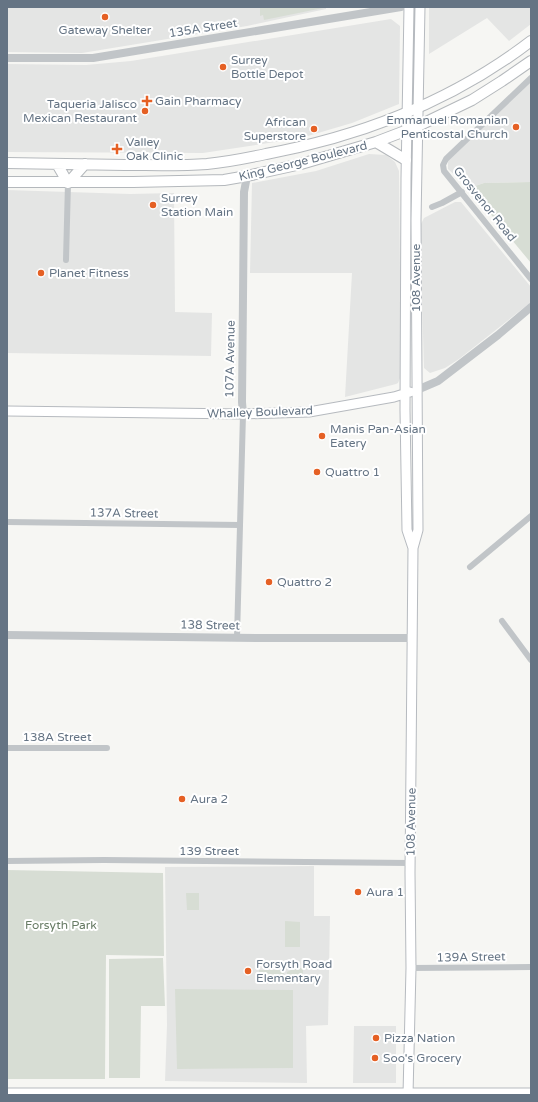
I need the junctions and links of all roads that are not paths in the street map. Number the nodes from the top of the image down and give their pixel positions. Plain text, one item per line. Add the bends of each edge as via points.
1 (401, 7) edge
2 (409, 7) edge
3 (420, 7) edge
4 (531, 41) edge
5 (7, 58) edge
6 (531, 61) edge
7 (531, 78) edge
8 (419, 108) junction
9 (408, 112) junction
10 (418, 126) junction
11 (407, 130) junction
12 (376, 142) junction
13 (406, 160) junction
14 (7, 163) edge
15 (57, 164) junction
16 (85, 164) junction
17 (247, 176) junction
18 (7, 182) edge
19 (68, 183) junction
20 (462, 192) junction
21 (432, 206) dead end
22 (66, 260) dead end
23 (531, 279) edge
24 (531, 307) edge
25 (418, 390) junction
26 (405, 394) junction
27 (7, 411) edge
28 (243, 414) junction
29 (531, 516) edge
30 (7, 522) edge
31 (240, 525) junction
32 (413, 548) junction
33 (470, 567) dead end
34 (502, 621) dead end
35 (7, 635) edge
36 (237, 637) junction
37 (412, 638) junction
38 (531, 660) edge
39 (7, 748) edge
40 (107, 748) dead end
41 (7, 861) edge
42 (410, 863) junction
43 (531, 967) edge
44 (411, 968) junction
45 (7, 1092) edge
46 (531, 1093) edge
47 (193, 1094) edge
48 (408, 1094) edge

1 - 5 street, 135A Street via 93,58
2 - 9 main road, 108 Avenue
3 - 8 main road, 108 Avenue
4 - 8 main road, King George Boulevard via 462,86
6 - 10 main road, King George Boulevard via 472,100
7 - 20 street, Grosvenor Road via 446,159 444,171
8 - 9 main road, King George Boulevard
8 - 10 main road, 108 Avenue
9 - 11 main road, 108 Avenue
9 - 16 main road, King George Boulevard via 343,136 244,158 206,164
10 - 11 main road, King George Boulevard
10 - 25 main road, 108 Avenue
11 - 12 main road, King George Boulevard
11 - 13 main road, 108 Avenue
12 - 13 main road
12 - 17 main road, King George Boulevard via 301,164
13 - 26 main road, 108 Avenue
14 - 15 main road, King George Boulevard
15 - 16 main road, King George Boulevard
15 - 19 main road
16 - 19 main road
17 - 19 main road, King George Boulevard via 224,180
17 - 28 street, 107A Avenue via 244,192
18 - 19 main road, King George Boulevard
19 - 22 street
20 - 21 street
20 - 23 street, Grosvenor Road
24 - 25 street, Whalley Boulevard via 438,381
25 - 26 main road, Whalley Boulevard
25 - 32 main road, 108 Avenue via 418,530
26 - 28 main road, Whalley Boulevard via 309,412
26 - 32 main road, 108 Avenue via 407,530
27 - 28 main road, Whalley Boulevard
28 - 31 street, 107A Avenue
29 - 33 street
30 - 31 street, 137A Street
31 - 36 street, 107A Avenue
32 - 37 main road, 108 Avenue
34 - 38 street
35 - 36 street, 138 Street
36 - 37 street, 138 Street
37 - 42 main road, 108 Avenue
39 - 40 street, 138A Street
41 - 42 street, 139 Street
42 - 44 main road, 108 Avenue
43 - 44 street, 139A Street
44 - 48 main road, 108 Avenue
45 - 47 main road
46 - 48 main road
47 - 48 main road

